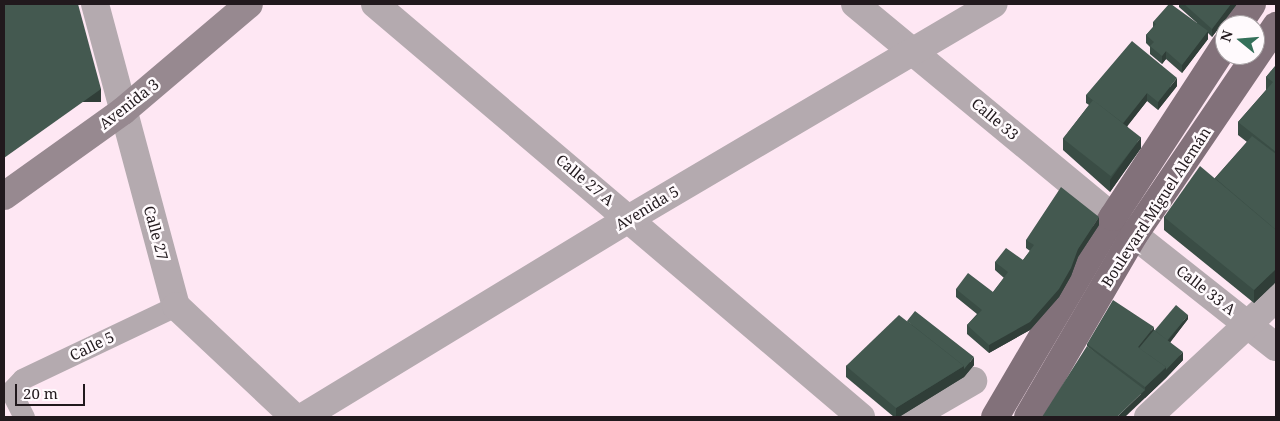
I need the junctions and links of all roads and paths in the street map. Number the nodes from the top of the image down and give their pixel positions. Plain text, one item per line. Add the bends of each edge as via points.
1 (95, 4) edge
2 (249, 4) edge
3 (375, 4) edge
4 (855, 4) edge
5 (994, 4) edge
6 (1252, 4) edge
7 (1245, 15) edge
8 (1276, 26) edge
9 (915, 51) junction
10 (1215, 60) edge
11 (123, 111) junction
12 (4, 196) edge
13 (1113, 217) junction
14 (630, 218) junction
15 (1134, 235) junction
16 (1276, 298) edge
17 (176, 306) junction
18 (1249, 324) junction
19 (1276, 347) edge
20 (973, 380) dead end
21 (24, 417) edge
22 (294, 417) edge
23 (303, 417) edge
24 (861, 417) edge
25 (911, 417) edge
26 (995, 417) edge
27 (1028, 417) edge
28 (1148, 417) edge

1 - 11 street, Calle 27
2 - 11 main road, Avenida 3
3 - 14 street, Calle 27 A
4 - 9 street, Calle 33
5 - 9 street, Avenida 5
6 - 7 main road
8 - 15 main road, Boulevard Miguel Alemán
9 - 13 street, Calle 33
9 - 14 street, Avenida 5
10 - 13 main road, Boulevard Miguel Alemán
11 - 12 main road, Avenida 3
11 - 17 street, Calle 27
13 - 15 street, Calle 33
13 - 26 main road, Boulevard Miguel Alemán
14 - 23 street, Avenida 5
14 - 24 street, Calle 27 A
15 - 18 street, Calle 33 A
15 - 27 main road, Boulevard Miguel Alemán
16 - 18 street
17 - 21 street, Calle 5 via 22,379 11,391
17 - 22 street
18 - 19 street, Calle 33 A
18 - 28 street
20 - 25 street

